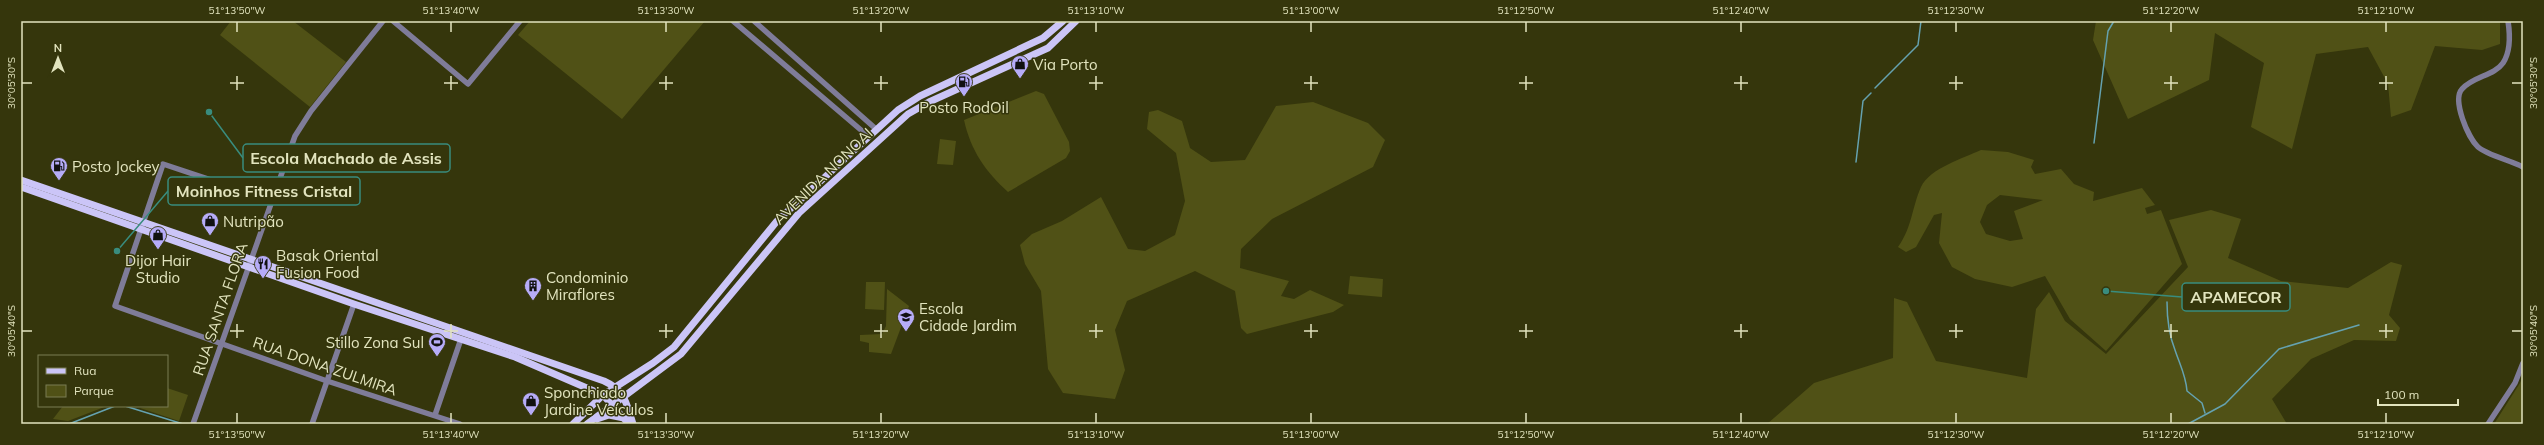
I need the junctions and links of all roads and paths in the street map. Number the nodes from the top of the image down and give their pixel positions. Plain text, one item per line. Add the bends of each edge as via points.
1 (382, 21) edge
2 (393, 21) edge
3 (520, 21) edge
4 (733, 21) edge
5 (754, 21) edge
6 (1063, 21) edge
7 (1076, 21) edge
8 (2508, 21) edge
9 (876, 129) junction
10 (868, 136) junction
11 (859, 158) junction
12 (2523, 167) edge
13 (21, 180) edge
14 (21, 188) edge
15 (271, 200) junction
16 (143, 226) junction
17 (249, 263) junction
18 (354, 304) junction
19 (461, 339) junction
20 (221, 343) junction
21 (2523, 364) edge
22 (576, 370) junction
23 (327, 381) junction
24 (571, 381) junction
25 (616, 387) junction
26 (603, 395) junction
27 (624, 396) junction
28 (612, 404) junction
29 (435, 415) junction
30 (624, 418) junction
31 (588, 423) edge
32 (193, 424) edge
33 (312, 424) edge
34 (460, 424) edge
35 (573, 424) edge
36 (628, 424) edge
37 (633, 424) edge
38 (2488, 424) edge

1 - 15 street, RUA SANTA FLORA via 294,136
2 - 3 street via 468,84
4 - 10 street
5 - 9 street
6 - 9 main road, AVENIDA NONOAI via 1043,38 920,96
7 - 11 main road, AVENIDA NONOAI via 1048,48 908,114
8 - 12 street via 2509,49 2503,63 2470,82 2461,89 2458,98 2461,115 2478,147
9 - 10 main road, AVENIDA NONOAI
9 - 11 main road via 877,134 859,152
10 - 25 main road, AVENIDA NONOAI via 777,221 674,347
11 - 27 main road, AVENIDA NONOAI via 799,213 682,354
13 - 16 main road
14 - 16 main road
15 - 16 street via 163,164
15 - 17 street, RUA SANTA FLORA
16 - 17 main road
16 - 20 street, RUA DONA ZULMIRA via 115,306
17 - 18 main road
17 - 20 street, RUA SANTA FLORA
17 - 22 main road
18 - 19 main road
18 - 23 street
19 - 24 main road via 515,357
19 - 29 street
20 - 23 street, RUA DONA ZULMIRA
20 - 32 street, RUA SANTA FLORA
21 - 38 street via 2515,383
22 - 24 main road
22 - 25 main road
23 - 29 street, RUA DONA ZULMIRA
23 - 33 street
24 - 26 main road
25 - 26 main road, AVENIDA NONOAI
25 - 27 main road
26 - 28 main road
26 - 35 main road, AVENIDA NONOAI
27 - 28 main road, AVENIDA NONOAI
27 - 37 main road
28 - 30 main road
28 - 31 main road, AVENIDA NONOAI
29 - 34 street, RUA DONA ZULMIRA
30 - 31 main road via 609,415
30 - 36 main road

